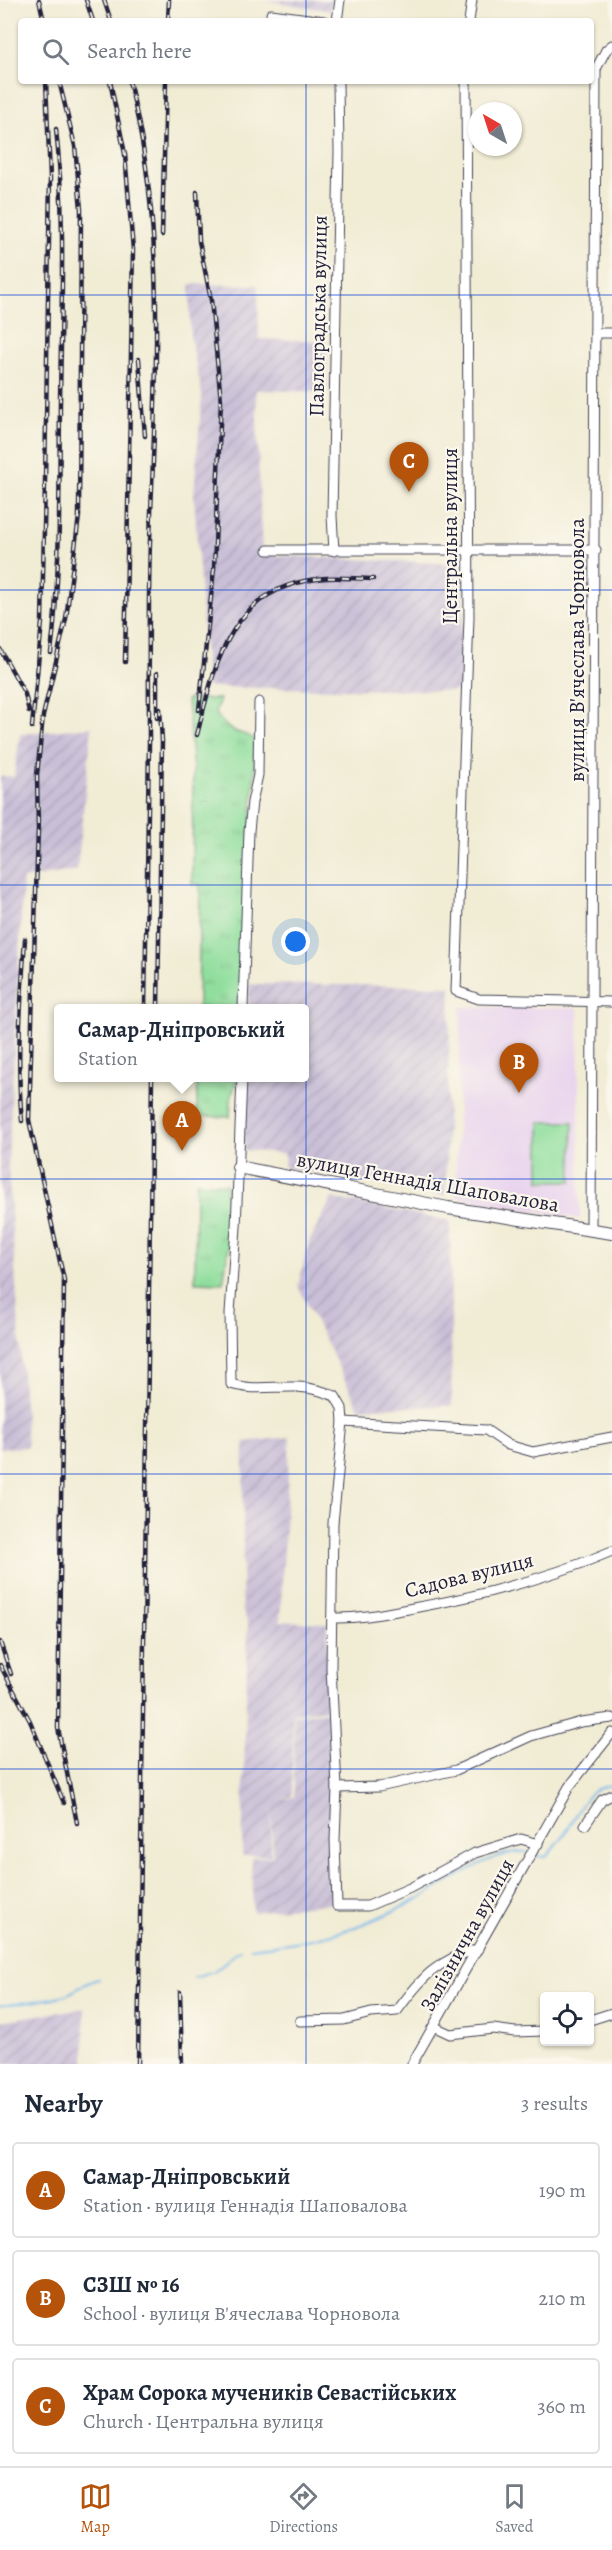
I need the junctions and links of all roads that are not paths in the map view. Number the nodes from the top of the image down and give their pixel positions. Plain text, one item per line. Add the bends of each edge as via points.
1 (340, 0) edge
2 (472, 0) edge
3 (271, 14) dead end
4 (301, 18) edge
5 (337, 18) edge
6 (469, 18) edge
7 (612, 45) edge
8 (594, 68) edge
9 (338, 84) edge
10 (466, 84) edge
11 (595, 333) junction
12 (612, 333) edge
13 (468, 549) junction
14 (268, 550) dead end
15 (596, 550) junction
16 (334, 551) junction
17 (259, 702) dead end
18 (593, 1001) junction
19 (612, 1002) edge
20 (243, 1004) edge
21 (242, 1082) edge
22 (238, 1167) junction
23 (591, 1230) junction
24 (612, 1233) edge
25 (343, 1422) junction
26 (612, 1437) edge
27 (612, 1551) edge
28 (332, 1618) junction
29 (612, 1719) edge
30 (612, 1733) edge
31 (337, 1788) junction
32 (612, 1795) edge
33 (585, 1825) dead end
34 (534, 1851) junction
35 (478, 1949) junction
36 (612, 2013) edge
37 (594, 2019) edge
38 (300, 2021) dead end
39 (435, 2027) junction
40 (540, 2031) edge
41 (412, 2064) edge

1 - 5 street
2 - 6 street
3 - 4 street
7 - 8 street
8 - 11 street, вулиця В'ячеслава Чорновола
9 - 16 street, Павлоградська вулиця
10 - 13 street, Центральна вулиця
11 - 12 street
11 - 15 street, вулиця В'ячеслава Чорновола
13 - 15 street
13 - 16 street
13 - 18 street, Центральна вулиця via 469,628 456,991 479,999
14 - 16 street
15 - 18 street, вулиця В'ячеслава Чорновола
17 - 20 street via 258,775 249,831
18 - 19 street
18 - 23 street, вулиця В'ячеслава Чорновола
21 - 22 street
22 - 23 street, вулиця Геннадія Шаповалова via 448,1208
22 - 25 street via 230,1313 231,1384 243,1388 316,1389 335,1396 342,1408
23 - 24 street, вулиця Геннадія Шаповалова
25 - 26 street via 486,1430 508,1445 533,1452
25 - 28 street via 333,1523
27 - 28 street, Садова вулиця via 482,1594 356,1619
28 - 31 street
29 - 31 street via 581,1722 531,1736 456,1770 379,1788
30 - 34 street, Залізнична вулиця via 569,1787
31 - 34 street via 337,1906 368,1906 475,1853 521,1839
32 - 33 street via 602,1800
34 - 35 street, Залізнична вулиця
35 - 38 street via 453,1956 420,1980 397,2011 344,2020
35 - 39 street, Залізнична вулиця
36 - 37 street
39 - 40 street, Залізнична вулиця via 450,2034 492,2029
39 - 41 street

